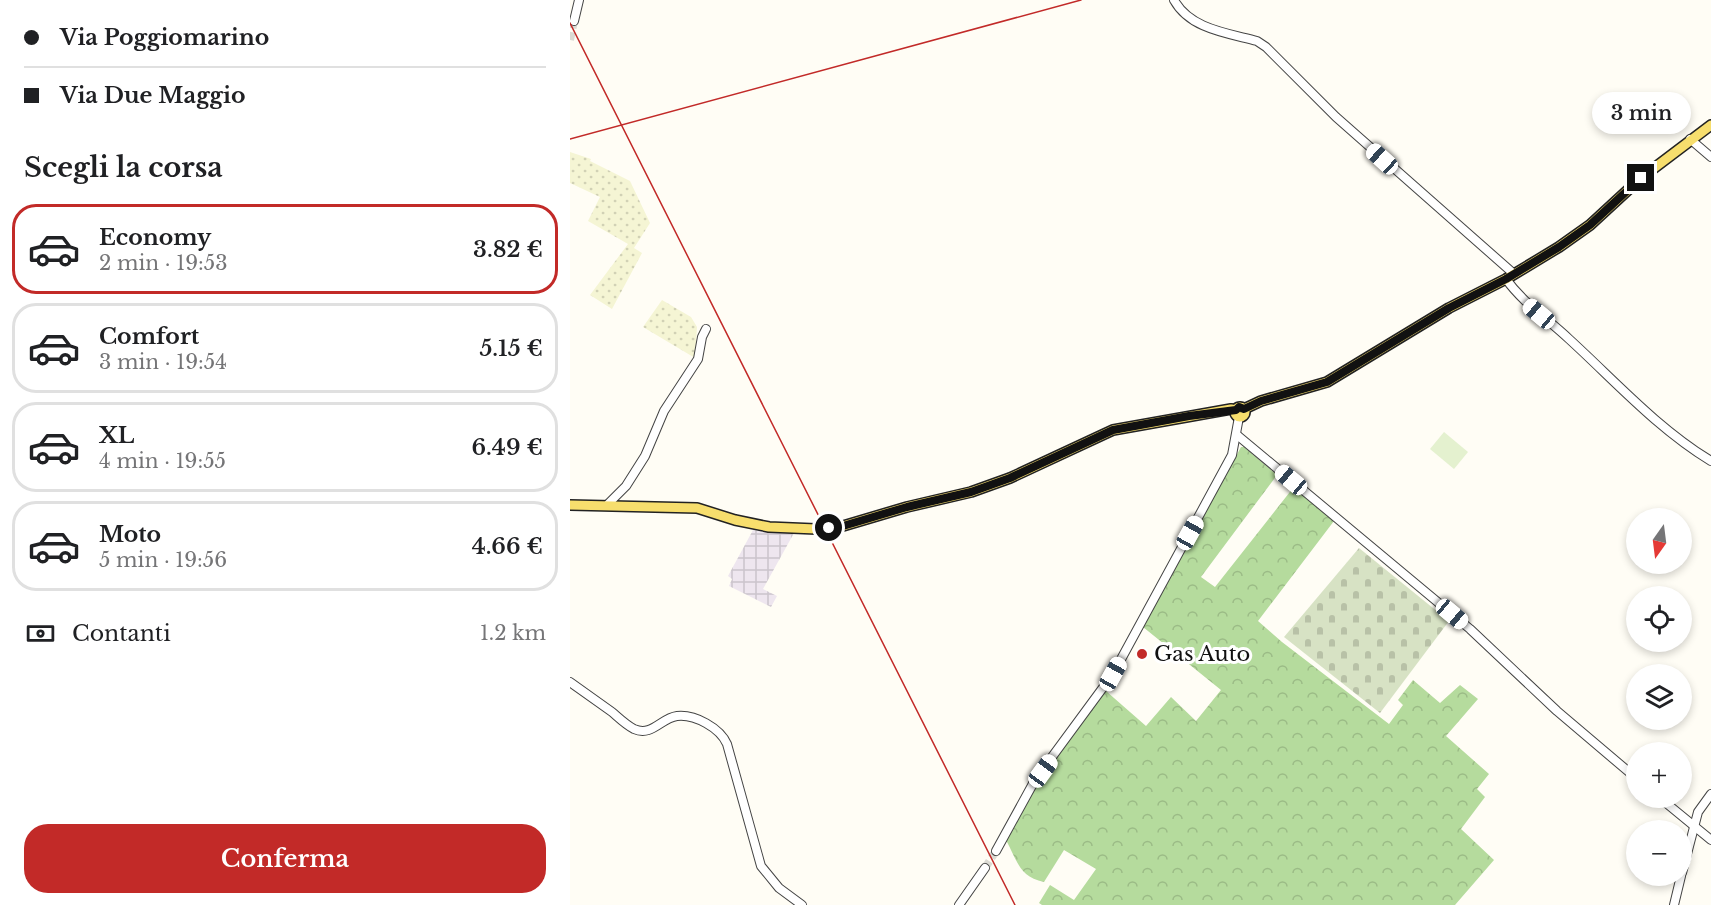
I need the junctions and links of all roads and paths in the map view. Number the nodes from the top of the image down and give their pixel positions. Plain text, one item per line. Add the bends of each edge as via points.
1 (579, 0) edge
2 (1174, 0) edge
3 (574, 21) dead end
4 (1711, 125) edge
5 (1690, 139) junction
6 (1711, 157) edge
7 (1510, 276) junction
8 (706, 329) dead end
9 (1239, 412) junction
10 (1237, 435) junction
11 (1711, 461) edge
12 (608, 504) junction
13 (570, 505) edge
14 (829, 528) dead end
15 (816, 529) dead end
16 (570, 682) edge
17 (1626, 770) edge
18 (1711, 794) edge
19 (1672, 808) edge
20 (1693, 826) junction
21 (1692, 830) edge
22 (1711, 840) edge
23 (996, 851) tunnel mouth
24 (985, 868) tunnel mouth
25 (1678, 886) edge
26 (802, 905) edge
27 (959, 905) edge
28 (1674, 905) edge

1 - 3 street
2 - 7 street via 1195,22 1266,47 1336,117
4 - 5 main road
5 - 6 street
5 - 7 main road via 1590,225
7 - 9 main road via 1327,382 1261,401
7 - 11 street via 1526,302 1661,427
8 - 12 street via 701,354 664,411 645,456 626,486
9 - 10 street
9 - 14 main road via 1189,416 1113,430 971,492
10 - 17 street via 1470,629
10 - 23 street via 1232,455 1113,674 1035,780
12 - 13 main road
12 - 15 main road via 697,508 769,527
16 - 26 street via 636,730 653,729 676,716 691,718 719,731 727,744 760,866 779,888
18 - 20 street
19 - 20 street
20 - 21 street
20 - 22 street
24 - 27 street
25 - 28 street

